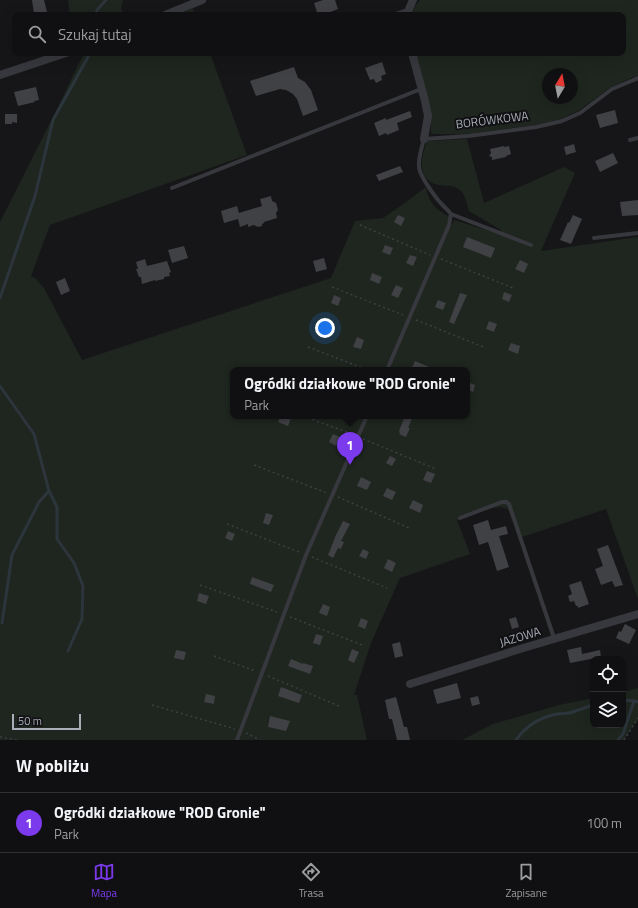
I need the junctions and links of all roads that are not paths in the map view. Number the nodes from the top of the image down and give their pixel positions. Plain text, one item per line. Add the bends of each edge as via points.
1 (202, 0) edge
2 (413, 0) edge
3 (172, 12) edge
4 (408, 12) edge
5 (57, 56) edge
6 (413, 56) edge
7 (0, 75) edge
8 (638, 78) edge
9 (422, 89) junction
10 (638, 138) edge
11 (424, 139) junction
12 (630, 140) dead end
13 (172, 188) dead end
14 (451, 214) junction
15 (638, 233) edge
16 (594, 238) dead end
17 (531, 245) dead end
18 (388, 367) edge
19 (366, 419) edge
20 (460, 518) dead end
21 (638, 614) edge
22 (555, 639) junction
23 (410, 684) dead end
24 (237, 740) edge

1 - 3 street
2 - 4 street
5 - 7 street
6 - 9 street
8 - 11 lane, BORÓWKOWA via 612,89 580,113 562,121 468,136
9 - 11 street via 428,116
9 - 13 lane
10 - 12 lane
11 - 14 lane via 418,168 420,174
14 - 17 lane
14 - 18 lane via 446,232
15 - 16 lane
19 - 24 lane via 306,555
20 - 22 lane via 502,502 509,504
21 - 22 street, JAZOWA
22 - 23 street, JAZOWA

